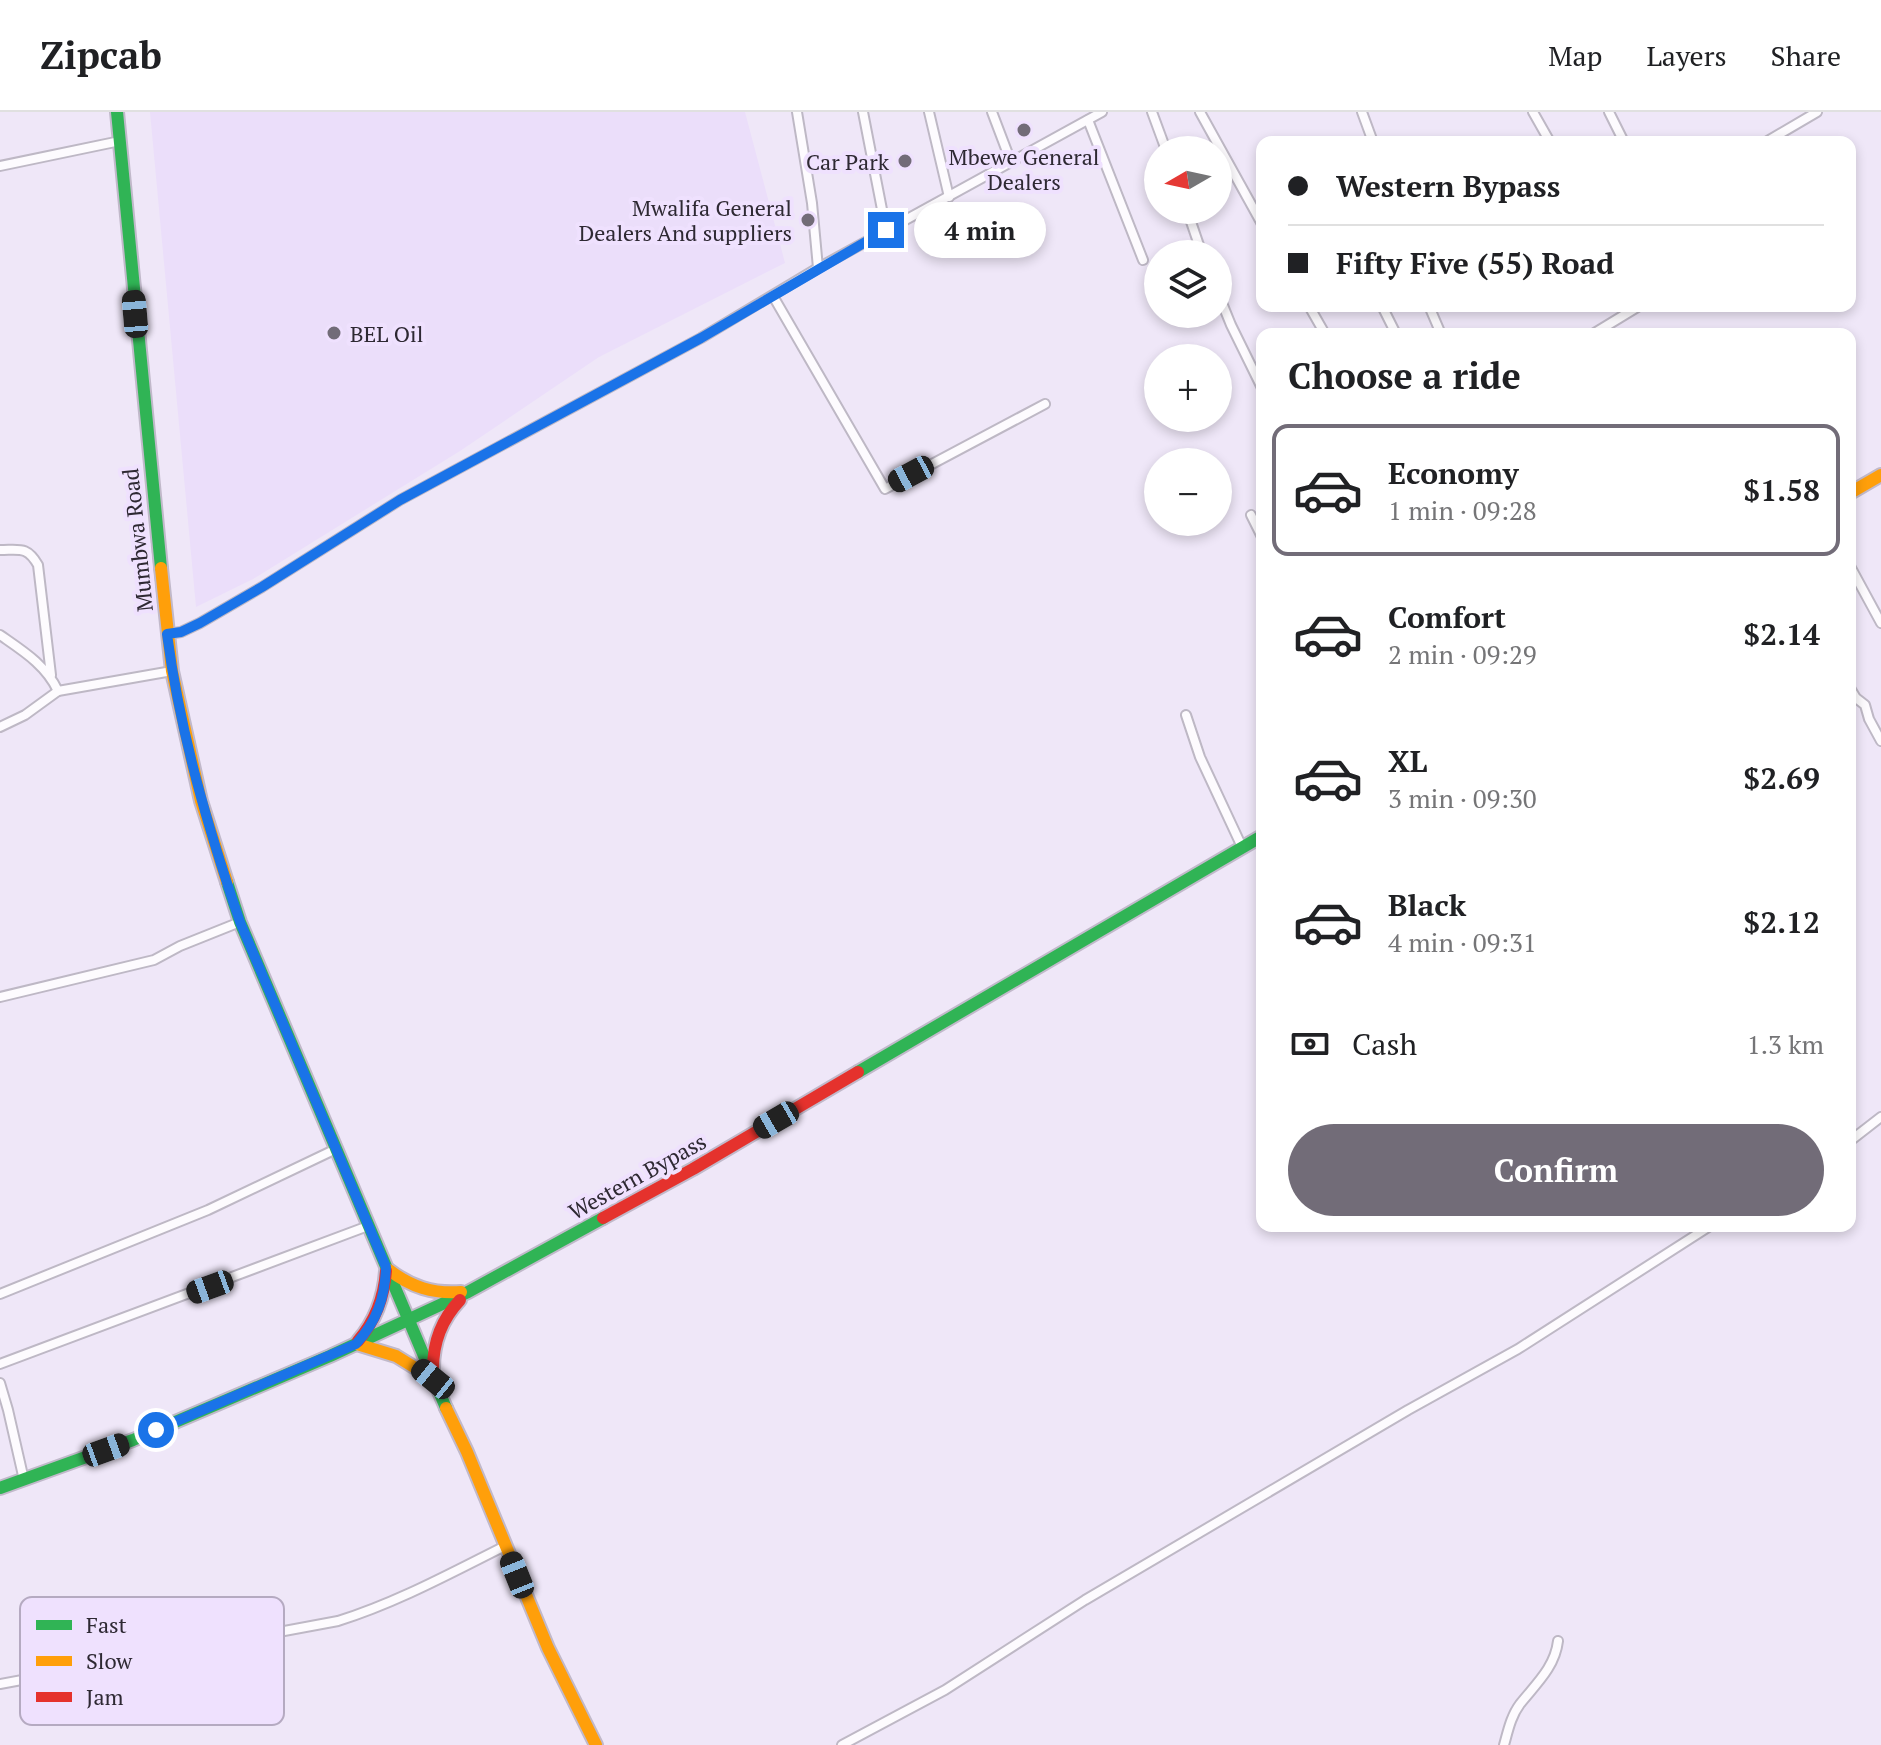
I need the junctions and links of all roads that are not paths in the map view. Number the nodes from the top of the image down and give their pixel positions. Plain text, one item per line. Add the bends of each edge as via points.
1 (117, 112) edge
2 (797, 112) edge
3 (863, 112) edge
4 (929, 112) edge
5 (992, 112) edge
6 (1102, 112) edge
7 (1152, 112) edge
8 (1200, 112) edge
9 (1362, 112) edge
10 (1533, 112) edge
11 (1609, 112) edge
12 (1817, 112) edge
13 (1088, 120) junction
14 (1161, 136) edge
15 (1371, 136) edge
16 (1547, 136) edge
17 (1621, 136) edge
18 (1776, 136) edge
19 (120, 141) junction
20 (1011, 162) junction
21 (0, 166) edge
22 (949, 197) junction
23 (1256, 213) edge
24 (886, 230) junction
25 (1143, 260) dead end
26 (818, 268) junction
27 (773, 296) junction
28 (1629, 312) edge
29 (1232, 327) edge
30 (1603, 328) edge
31 (1256, 376) edge
32 (1045, 404) dead end
33 (1880, 478) edge
34 (1856, 490) edge
35 (1251, 515) dead end
36 (1256, 525) edge
37 (0, 550) edge
38 (1856, 577) edge
39 (1881, 623) edge
40 (167, 634) junction
41 (0, 635) edge
42 (172, 671) junction
43 (51, 675) junction
44 (58, 691) junction
45 (1856, 698) edge
46 (1186, 715) dead end
47 (0, 727) edge
48 (1881, 741) edge
49 (1256, 839) edge
50 (1242, 847) junction
51 (240, 922) junction
52 (0, 997) edge
53 (1881, 1117) edge
54 (1856, 1136) edge
55 (336, 1149) junction
56 (368, 1226) junction
57 (1701, 1232) edge
58 (386, 1267) junction
59 (468, 1292) junction
60 (0, 1294) edge
61 (408, 1321) junction
62 (356, 1344) junction
63 (0, 1364) edge
64 (433, 1379) junction
65 (0, 1383) edge
66 (24, 1480) junction
67 (0, 1488) edge
68 (505, 1546) junction
69 (284, 1631) edge
70 (1558, 1641) dead end
71 (20, 1680) edge
72 (0, 1684) edge
73 (596, 1745) edge
74 (842, 1745) edge
75 (1504, 1745) edge

1 - 19 main road, Mumbwa Road
2 - 26 street
3 - 24 street
4 - 22 street
5 - 20 street
6 - 13 street
7 - 14 street
8 - 23 street
9 - 15 street
10 - 16 street
11 - 17 street
12 - 18 street
13 - 20 street
13 - 25 street
19 - 21 street
19 - 40 main road, Mumbwa Road
20 - 22 street
22 - 24 street
24 - 26 street
26 - 27 street
27 - 32 street via 885,489
27 - 40 street via 400,500 200,623
28 - 30 street
29 - 31 street
33 - 34 main road
35 - 36 street
37 - 43 street via 22,550 38,565
38 - 39 street
40 - 42 main road, Mumbwa Road
41 - 43 street
42 - 44 street
42 - 51 main road, Mumbwa Road via 201,801
43 - 44 street
44 - 47 street
45 - 48 street via 1865,705
46 - 50 street
49 - 50 main road, Western Bypass
50 - 59 main road, Western Bypass via 693,1169
51 - 52 street via 154,960
51 - 55 main road, Mumbwa Road
53 - 54 street
55 - 56 main road, Mumbwa Road
55 - 60 street via 208,1210
56 - 58 main road, Mumbwa Road
56 - 63 street
57 - 74 street via 1518,1349 1085,1600 945,1690
58 - 59 main road via 423,1290
58 - 61 main road, Mumbwa Road
58 - 62 main road via 377,1317
59 - 61 main road, Western Bypass
59 - 64 main road via 438,1330
61 - 62 main road, Western Bypass
61 - 64 main road, Mumbwa Road
62 - 64 main road via 390,1353
62 - 66 main road, Western Bypass via 133,1440
64 - 68 main road, Mumbwa Road
65 - 66 street
66 - 67 main road, Western Bypass
68 - 69 street via 361,1614
68 - 73 main road, Mumbwa Road
70 - 75 street via 1557,1655 1519,1705
71 - 72 street

